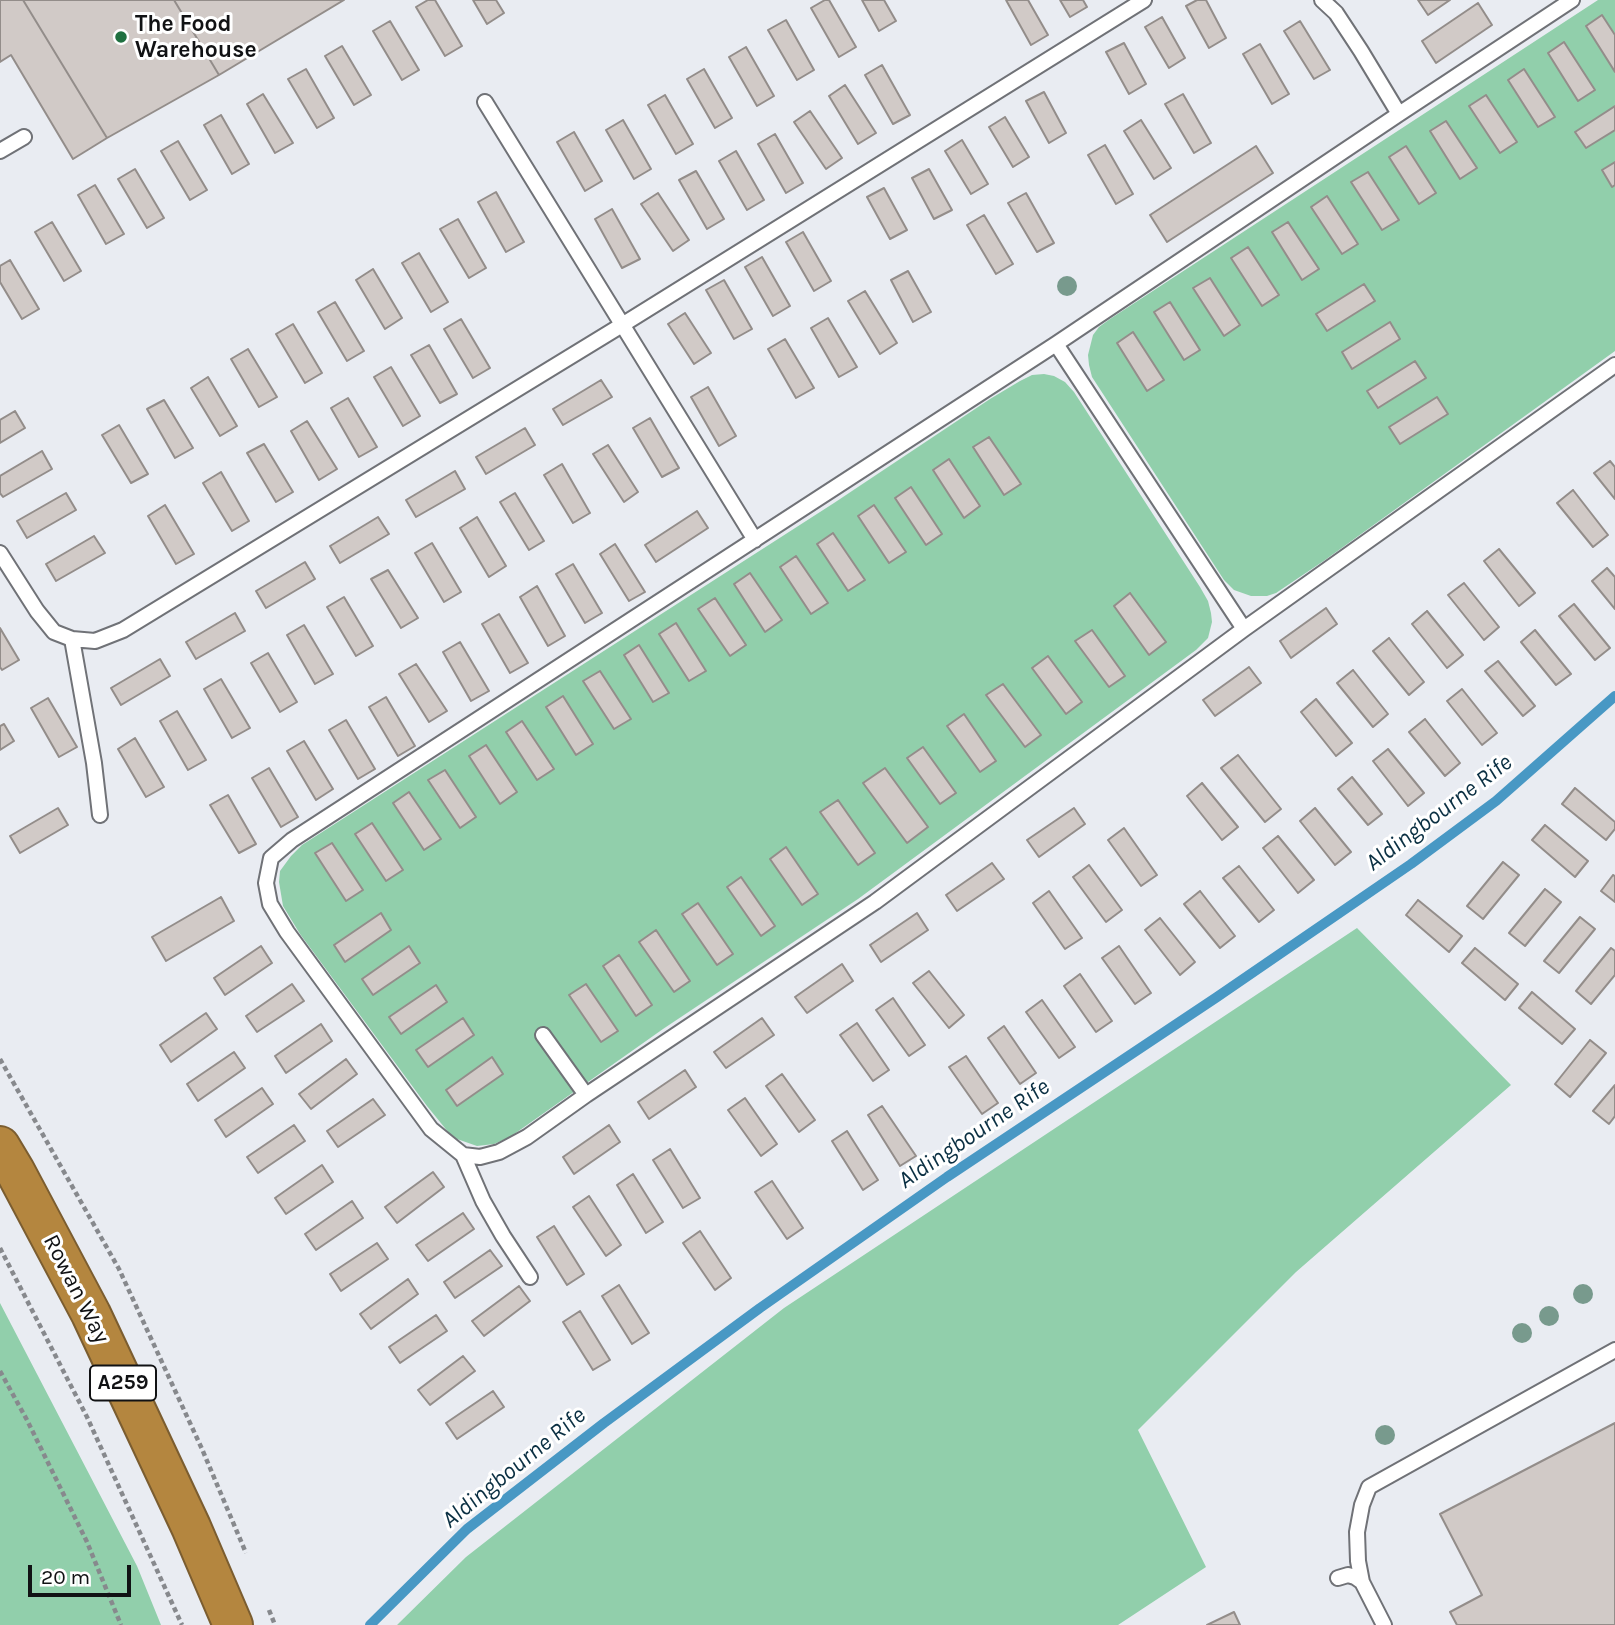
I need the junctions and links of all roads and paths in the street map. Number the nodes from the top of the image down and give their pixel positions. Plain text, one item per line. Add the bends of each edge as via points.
1 (1144, 0) edge
2 (1322, 0) edge
3 (1572, 0) edge
4 (485, 102) dead end
5 (1399, 114) junction
6 (24, 137) dead end
7 (0, 151) edge
8 (622, 325) junction
9 (1056, 344) junction
10 (1615, 365) edge
11 (755, 540) junction
12 (0, 552) edge
13 (1244, 629) junction
14 (72, 639) junction
15 (100, 814) dead end
16 (543, 1035) dead end
17 (586, 1095) junction
18 (0, 1146) edge
19 (463, 1155) junction
20 (0, 1248) edge
21 (530, 1277) dead end
22 (1615, 1350) edge
23 (0, 1371) edge
24 (1338, 1578) dead end
25 (1362, 1582) junction
26 (121, 1625) edge
27 (182, 1625) edge
28 (233, 1625) edge
29 (1384, 1625) edge

1 - 8 lane
2 - 5 lane via 1336,13
3 - 5 lane
4 - 8 lane
5 - 9 lane
6 - 7 lane
8 - 11 lane
8 - 14 lane via 124,630 95,641
9 - 11 lane
9 - 13 lane
10 - 13 lane
11 - 19 lane via 292,840 271,858 266,883 270,904 287,932 431,1129
12 - 14 lane via 54,632
13 - 17 lane via 875,901
14 - 15 lane
16 - 17 lane
17 - 19 lane via 499,1152
18 - 28 highway, Rowan Way / A259 via 91,1314
19 - 21 lane via 483,1201
20 - 27 path via 87,1417
22 - 25 lane via 1369,1487 1357,1532
23 - 26 path via 87,1542
24 - 25 lane via 1348,1575
25 - 29 lane

